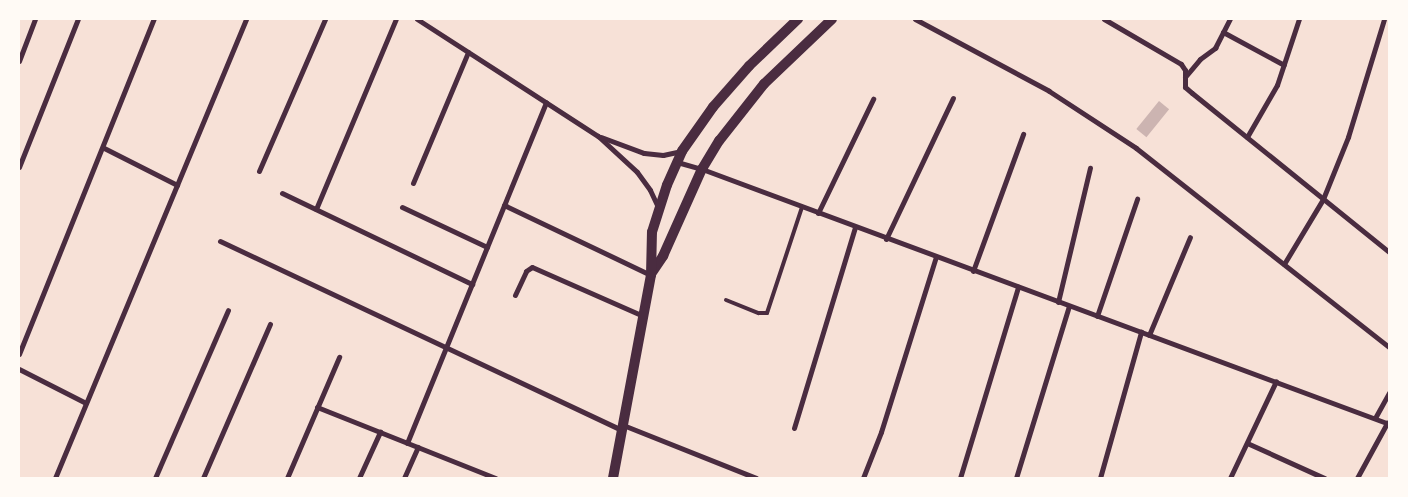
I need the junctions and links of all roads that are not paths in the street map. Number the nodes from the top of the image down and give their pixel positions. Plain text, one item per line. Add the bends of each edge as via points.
1 (35, 19) edge
2 (78, 19) edge
3 (154, 19) edge
4 (246, 19) edge
5 (325, 19) edge
6 (396, 19) edge
7 (417, 19) edge
8 (798, 19) edge
9 (832, 19) edge
10 (916, 19) edge
11 (1104, 19) edge
12 (1230, 19) edge
13 (1299, 19) edge
14 (1384, 19) edge
15 (1223, 32) junction
16 (468, 52) junction
17 (19, 61) edge
18 (1284, 64) junction
19 (1184, 78) junction
20 (953, 98) dead end
21 (873, 99) dead end
22 (546, 102) junction
23 (1022, 134) dead end
24 (598, 136) junction
25 (1247, 137) junction
26 (104, 148) junction
27 (682, 151) junction
28 (676, 162) junction
29 (19, 167) edge
30 (1090, 168) dead end
31 (702, 169) junction
32 (258, 171) dead end
33 (412, 183) dead end
34 (177, 185) junction
35 (282, 192) dead end
36 (1136, 199) dead end
37 (1323, 199) junction
38 (504, 205) junction
39 (402, 207) dead end
40 (802, 207) junction
41 (316, 208) junction
42 (659, 209) junction
43 (818, 213) junction
44 (855, 227) junction
45 (1190, 237) dead end
46 (886, 239) junction
47 (220, 241) dead end
48 (487, 247) junction
49 (1389, 252) edge
50 (936, 257) junction
51 (1284, 264) junction
52 (973, 271) junction
53 (651, 275) junction
54 (472, 284) junction
55 (1018, 287) junction
56 (515, 295) dead end
57 (726, 300) dead end
58 (1058, 302) junction
59 (1069, 306) junction
60 (228, 310) dead end
61 (643, 316) junction
62 (1097, 316) junction
63 (270, 324) dead end
64 (1141, 332) junction
65 (1148, 335) junction
66 (1389, 347) edge
67 (446, 348) junction
68 (19, 354) edge
69 (339, 357) dead end
70 (19, 369) edge
71 (1276, 381) junction
72 (1389, 393) edge
73 (86, 403) junction
74 (318, 407) junction
75 (1375, 418) junction
76 (1388, 424) edge
77 (622, 428) junction
78 (794, 428) dead end
79 (380, 432) junction
80 (408, 443) junction
81 (1247, 443) junction
82 (418, 448) junction
83 (55, 478) edge
84 (156, 478) edge
85 (203, 478) edge
86 (287, 478) edge
87 (359, 478) edge
88 (404, 478) edge
89 (495, 478) edge
90 (613, 478) edge
91 (756, 478) edge
92 (864, 478) edge
93 (960, 478) edge
94 (1016, 478) edge
95 (1100, 478) edge
96 (1230, 478) edge
97 (1324, 478) edge
98 (1357, 478) edge

1 - 17 street
2 - 29 street
3 - 26 street
4 - 34 street
5 - 32 street
6 - 41 street
7 - 16 street
8 - 27 main road via 730,86
9 - 31 main road via 749,101
10 - 51 street via 1096,120 1175,176
11 - 19 street via 1181,64 1185,70
12 - 15 street
13 - 18 street
14 - 37 street via 1348,137
15 - 18 street
15 - 19 street via 1215,48 1200,58
16 - 22 street
16 - 33 street
18 - 25 street via 1277,85
19 - 25 street via 1185,87
20 - 46 street
21 - 43 street
22 - 24 street
22 - 38 street
23 - 52 street
24 - 27 street via 644,153
24 - 42 street via 638,172
25 - 37 street
26 - 34 street
26 - 68 street
27 - 28 main road
28 - 31 street
28 - 42 main road
30 - 58 street
31 - 40 street
31 - 53 main road
34 - 73 street
35 - 41 street
36 - 62 street
37 - 49 street
37 - 51 street
38 - 48 street
38 - 53 street
39 - 48 street
40 - 43 street
40 - 57 lane via 767,313
41 - 54 street
42 - 53 main road via 652,232
43 - 44 street
44 - 46 street
44 - 78 street
45 - 65 street
46 - 50 street
47 - 67 street
48 - 54 street
50 - 52 street
50 - 92 street
51 - 66 street
52 - 55 street
53 - 61 main road
54 - 67 street
55 - 58 street
55 - 93 street
56 - 61 street via 526,271 532,267
58 - 59 street
59 - 62 street
59 - 94 street
60 - 84 street
61 - 77 main road
62 - 64 street
63 - 85 street
64 - 65 street
64 - 95 street
65 - 71 street
67 - 77 street
67 - 80 street
69 - 74 street
70 - 73 street
71 - 75 street
71 - 81 street
72 - 75 street
73 - 83 street
74 - 79 street
74 - 86 street
75 - 76 street
76 - 98 street
77 - 90 main road
77 - 91 street
79 - 80 street
79 - 87 street
80 - 82 street
81 - 96 street
81 - 97 street
82 - 88 street
82 - 89 street

